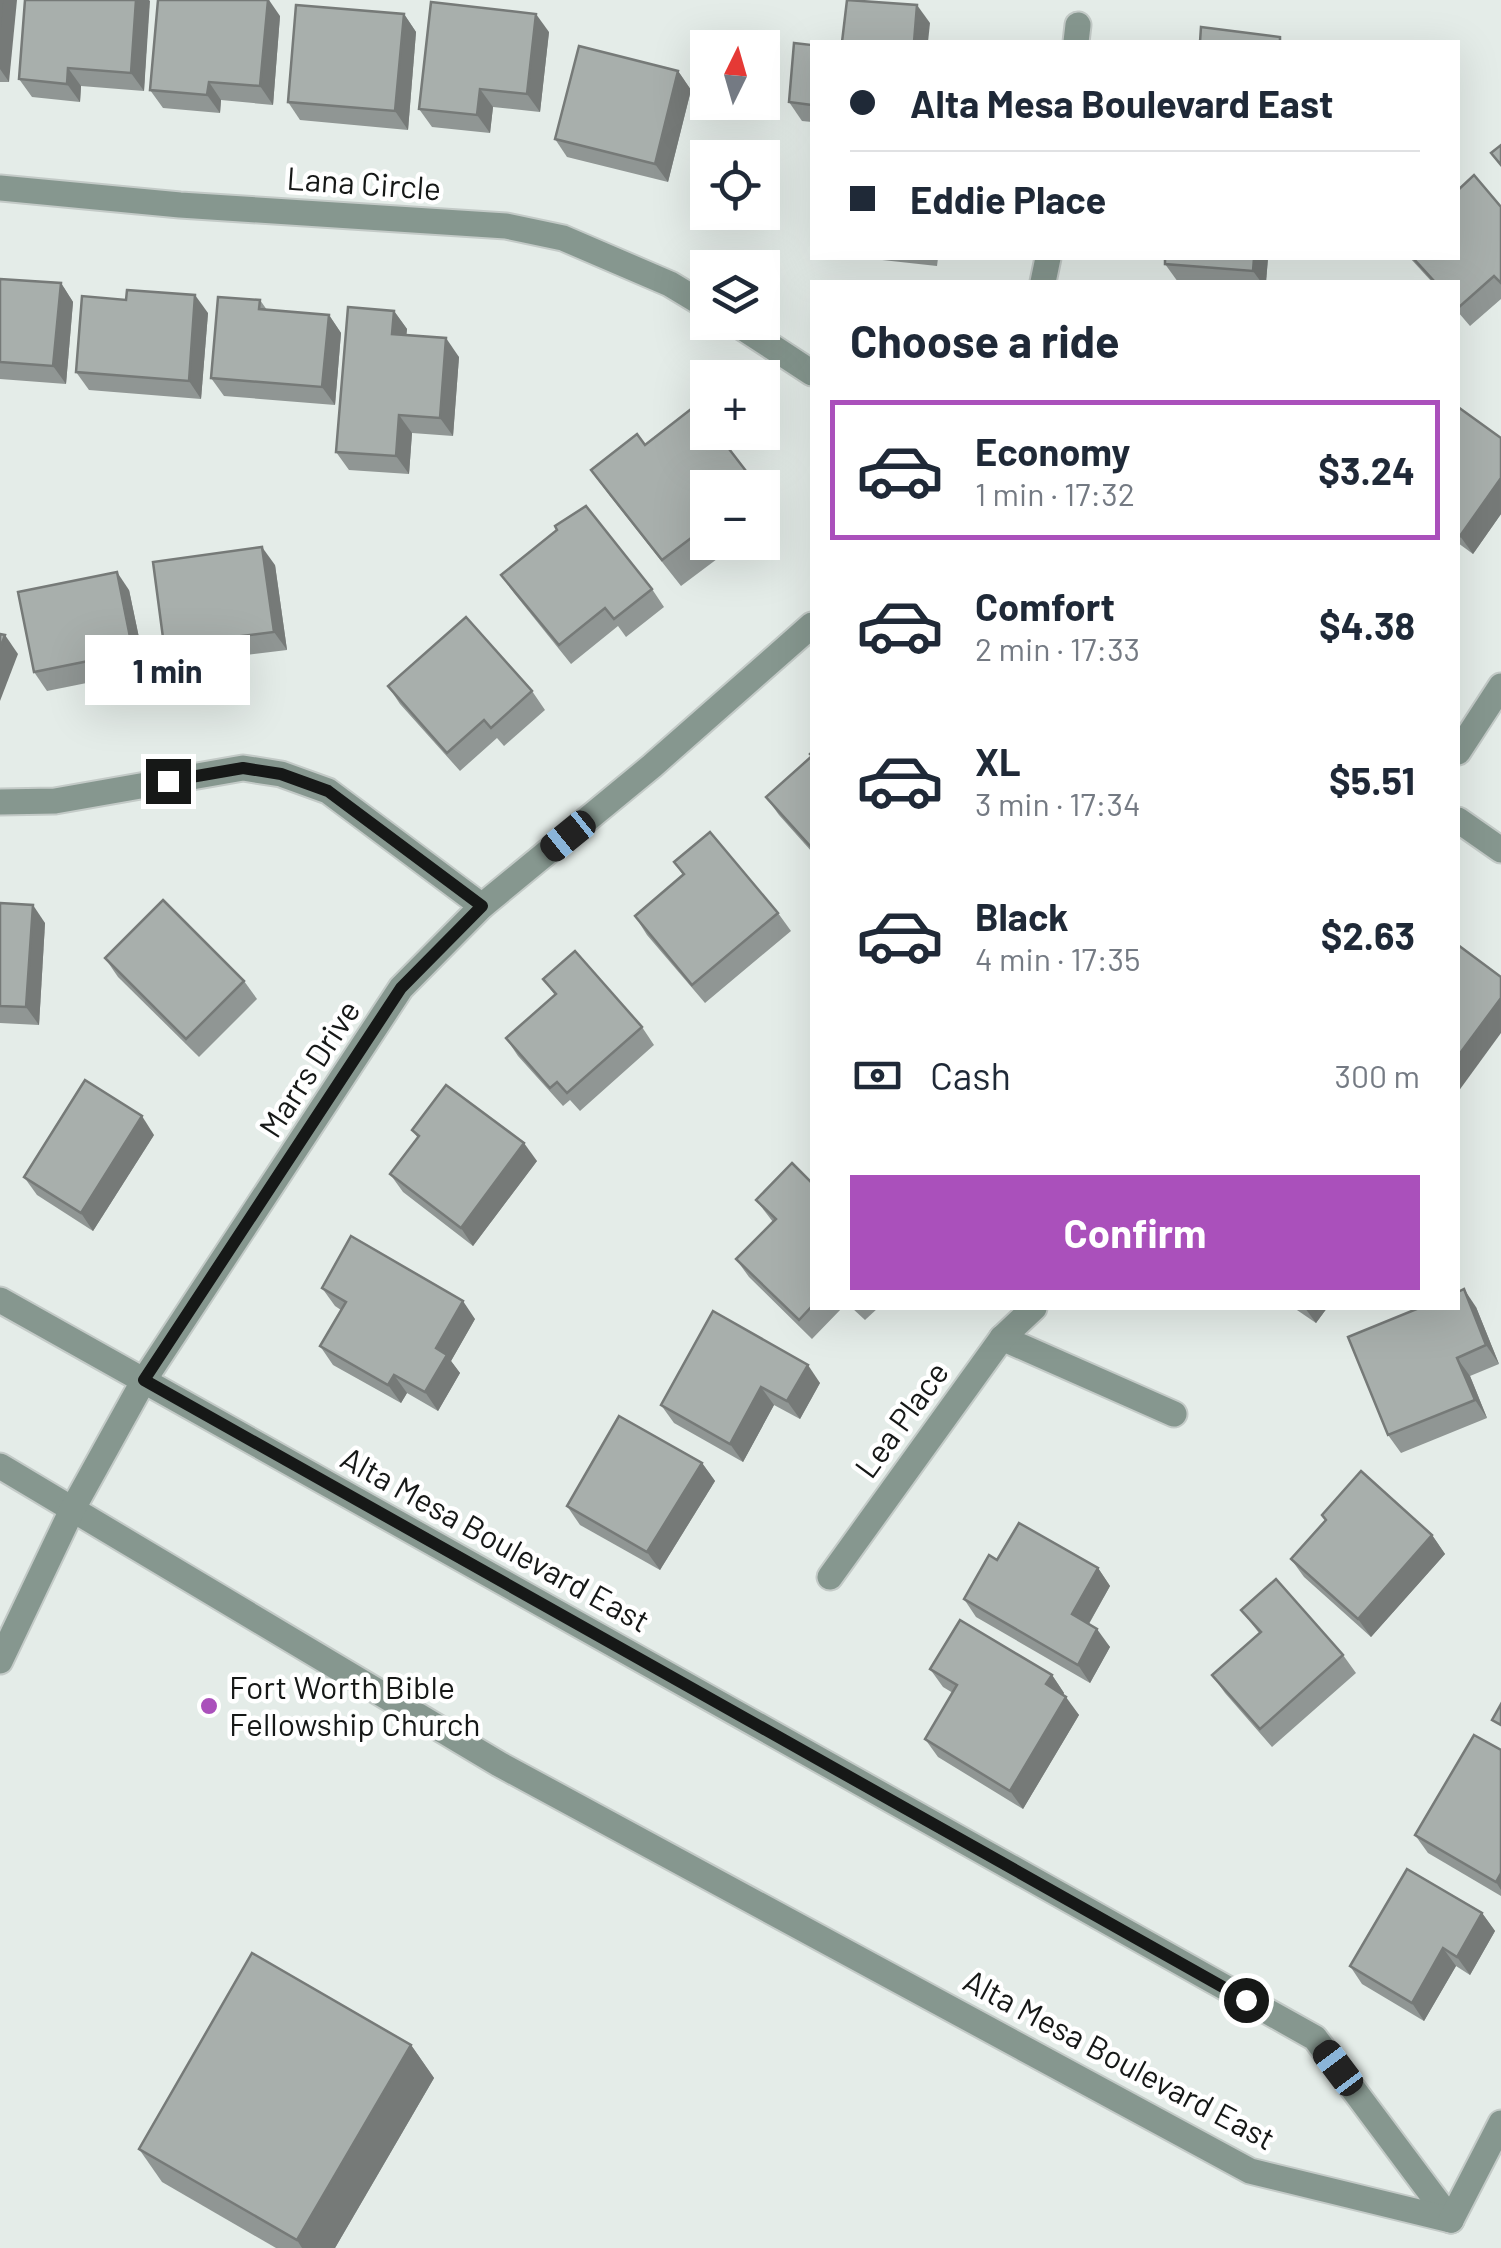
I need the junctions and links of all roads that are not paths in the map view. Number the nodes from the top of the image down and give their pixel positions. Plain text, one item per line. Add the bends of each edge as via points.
1 (0, 188) edge
2 (690, 296) edge
3 (762, 340) edge
4 (810, 372) edge
5 (810, 627) edge
6 (1501, 686) edge
7 (1460, 749) edge
8 (0, 802) edge
9 (1460, 821) edge
10 (1501, 850) edge
11 (482, 906) junction
12 (0, 1300) edge
13 (1032, 1310) edge
14 (1002, 1338) junction
15 (144, 1380) junction
16 (1174, 1414) dead end
17 (0, 1466) edge
18 (72, 1510) junction
19 (830, 1577) dead end
20 (0, 1660) edge
21 (1501, 2123) edge
22 (1451, 2220) junction

1 - 2 street, Lana Circle via 506,226 563,238
3 - 4 street
5 - 11 street, Marrs Drive
6 - 7 street
8 - 11 street via 55,801 243,768 281,774 328,791
9 - 10 street
11 - 15 street, Marrs Drive via 401,988
12 - 15 street, Alta Mesa Boulevard East
13 - 14 street, Lea Place
14 - 16 street
14 - 19 street, Lea Place
15 - 18 street, Marrs Drive
15 - 22 street, Alta Mesa Boulevard East via 1316,2038
17 - 18 street, Alta Mesa Boulevard East
18 - 20 street, Marrs Drive
18 - 22 street, Alta Mesa Boulevard East via 499,1764 1250,2171
21 - 22 street

